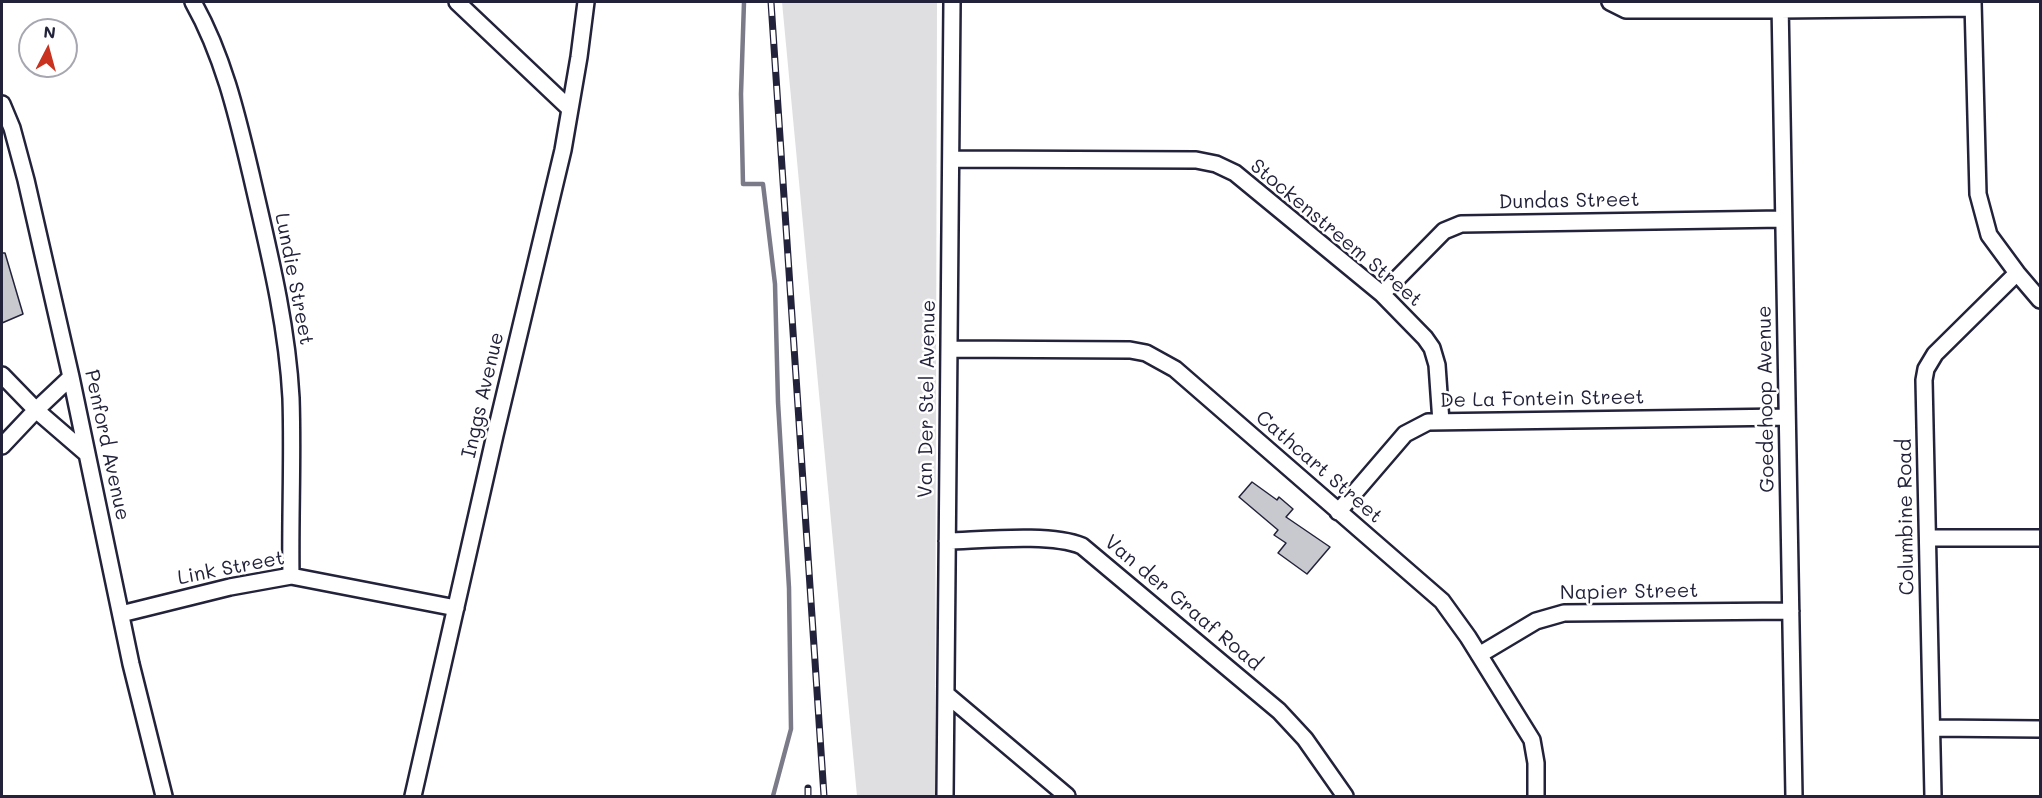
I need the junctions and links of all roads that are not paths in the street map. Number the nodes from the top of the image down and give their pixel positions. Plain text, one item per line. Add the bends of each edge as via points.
1 (193, 2) edge
2 (457, 2) edge
3 (586, 2) edge
4 (952, 2) edge
5 (1610, 2) edge
6 (1972, 5) edge
7 (1780, 6) edge
8 (2, 104) edge
9 (570, 110) junction
10 (951, 159) junction
11 (1783, 219) junction
12 (2017, 273) junction
13 (1382, 294) junction
14 (2040, 300) edge
15 (949, 349) junction
16 (2, 375) edge
17 (71, 377) junction
18 (36, 410) junction
19 (1787, 417) junction
20 (1441, 422) junction
21 (2, 446) edge
22 (87, 454) junction
23 (1338, 512) junction
24 (1928, 538) junction
25 (2040, 538) edge
26 (947, 540) junction
27 (291, 576) junction
28 (456, 608) junction
29 (1791, 610) junction
30 (121, 614) junction
31 (1479, 655) junction
32 (946, 694) junction
33 (1932, 728) junction
34 (2040, 729) edge
35 (164, 796) edge
36 (413, 796) edge
37 (945, 796) edge
38 (1067, 796) edge
39 (1342, 796) edge
40 (1536, 796) edge
41 (1794, 796) edge
42 (1933, 796) edge

1 - 27 street, Lundie Street via 235,102 282,318 291,399
2 - 9 street
3 - 9 street, Inggs Avenue
4 - 10 street, Van Der Stel Avenue
5 - 7 street via 1626,10
6 - 7 street
6 - 12 street via 1978,194 1989,235
7 - 11 street, Goedehoop Avenue
8 - 17 street, Penford Avenue via 26,180
9 - 28 street, Inggs Avenue
10 - 13 street, Stockenstreem Street via 1196,160 1216,164 1235,173
10 - 15 street, Van Der Stel Avenue
11 - 13 street, Dundas Street via 1461,224 1444,231
11 - 19 street, Goedehoop Avenue
12 - 14 street
12 - 24 street, Columbine Road via 1935,354 1926,369
13 - 20 street, Stockenstreem Street via 1432,348
15 - 23 street, Cathcart Street via 1146,353 1175,369
15 - 26 street, Van Der Stel Avenue
16 - 18 street
17 - 18 street
17 - 22 street, Penford Avenue
18 - 21 street
18 - 22 street
19 - 20 street, De La Fontein Street
19 - 29 street, Goedehoop Avenue
20 - 23 street, De La Fontein Street via 1428,422 1405,434
22 - 30 street, Penford Avenue
23 - 31 street, Cathcart Street via 1436,596
24 - 25 street
24 - 33 street, Columbine Road
26 - 32 street, Van Der Stel Avenue
26 - 39 street, Van der Graaf Road via 1048,539 1082,546 1279,711 1305,739
27 - 28 street, Link Street
27 - 30 street, Link Street
28 - 36 street, Inggs Avenue
29 - 31 street, Napier Street via 1564,613 1536,621
29 - 41 street, Goedehoop Avenue
30 - 35 street, Penford Avenue
31 - 40 street, Cathcart Street via 1532,740
32 - 37 street, Van Der Stel Avenue
32 - 38 street
33 - 34 street
33 - 42 street, Columbine Road

